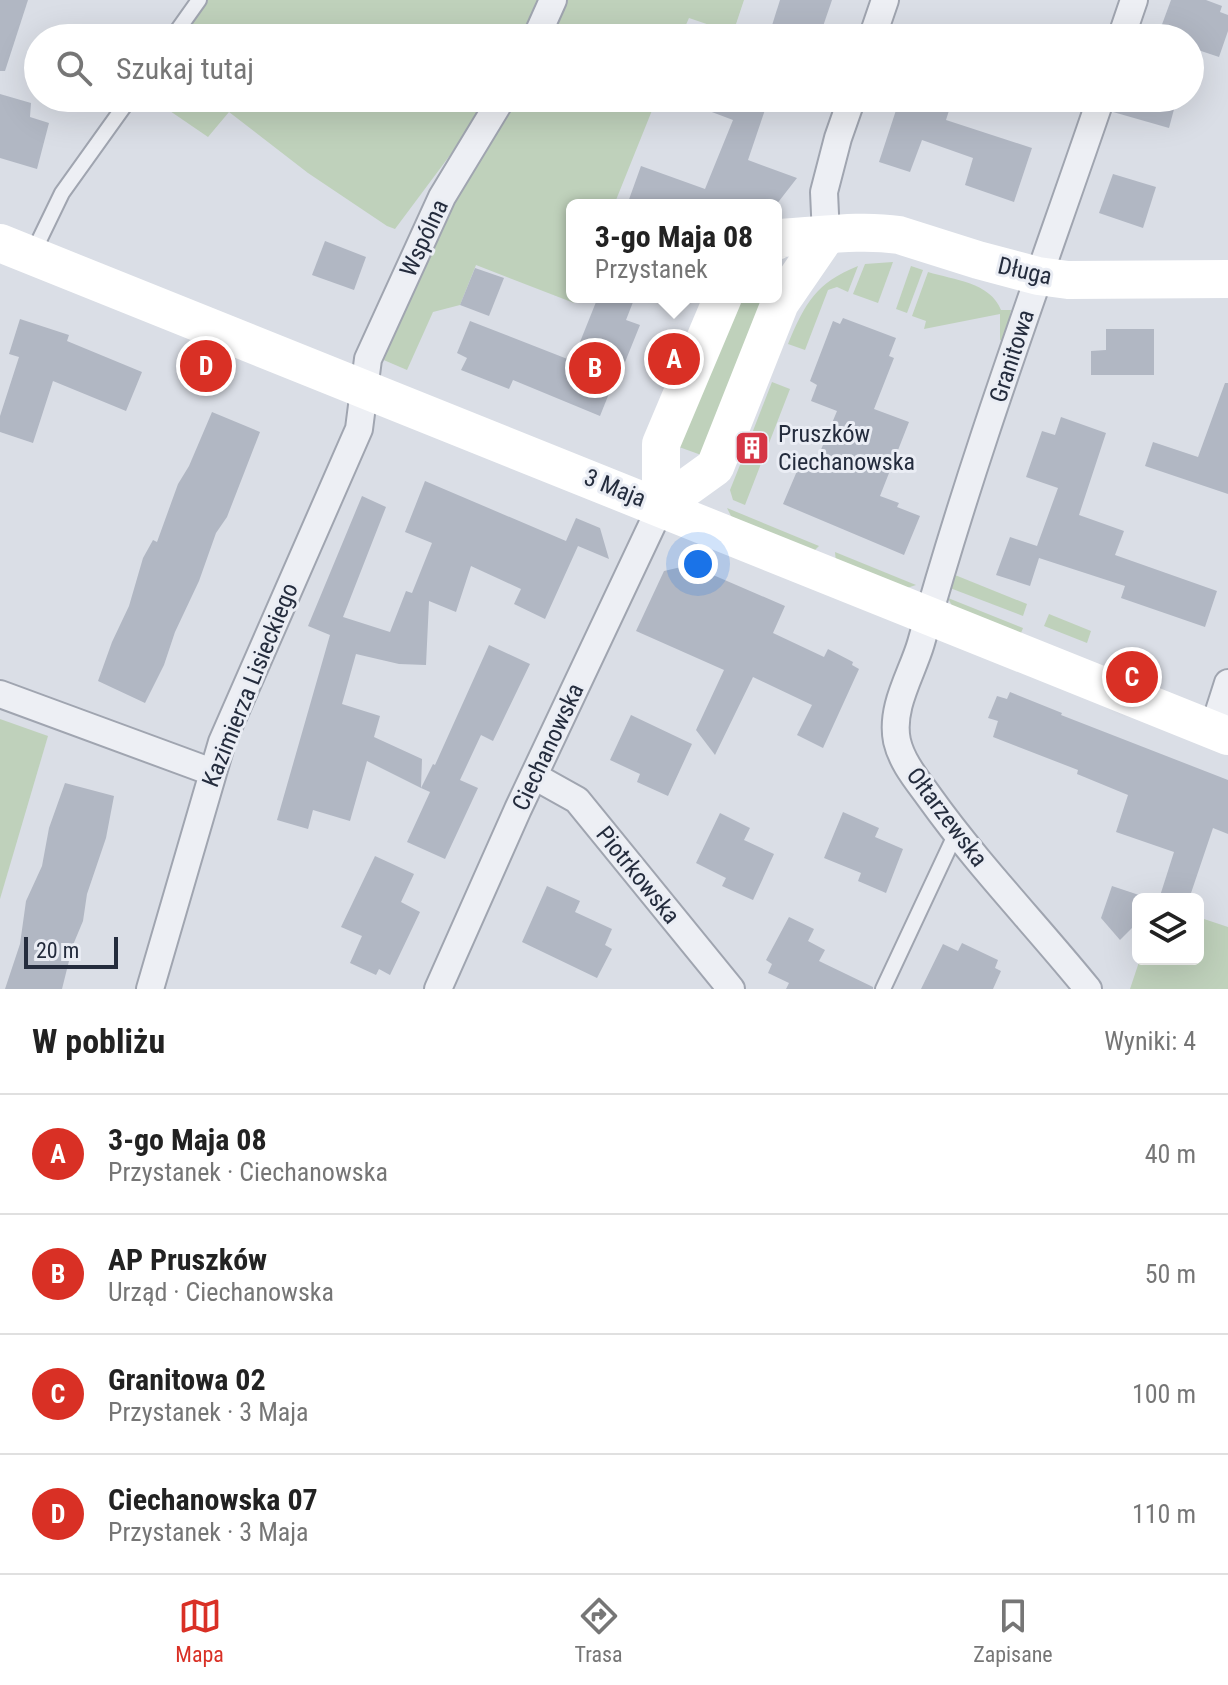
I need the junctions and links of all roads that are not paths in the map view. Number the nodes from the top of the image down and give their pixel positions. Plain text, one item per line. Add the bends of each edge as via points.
1 (199, 0) edge
2 (553, 0) edge
3 (885, 0) edge
4 (1134, 0) edge
5 (182, 24) edge
6 (542, 24) edge
7 (877, 24) edge
8 (1126, 24) edge
9 (120, 112) edge
10 (494, 112) edge
11 (847, 112) edge
12 (1096, 112) edge
13 (826, 236) junction
14 (782, 238) edge
15 (16, 249) edge
16 (1038, 276) junction
17 (1228, 279) edge
18 (782, 300) edge
19 (720, 303) edge
20 (780, 303) edge
21 (363, 387) junction
22 (661, 506) junction
23 (927, 615) junction
24 (1228, 683) edge
25 (0, 694) edge
26 (1220, 733) edge
27 (212, 772) junction
28 (534, 776) junction
29 (956, 833) junction
30 (150, 989) edge
31 (438, 989) edge
32 (731, 989) edge
33 (883, 989) edge
34 (1088, 989) edge

1 - 5 lane
2 - 6 street
3 - 7 street
4 - 8 street
9 - 15 lane
10 - 21 street, Wspólna via 442,197 368,359
11 - 13 street via 824,192
12 - 16 street, Granitowa
13 - 14 street
13 - 16 street, Długa via 862,231 899,235
13 - 18 street, Ciechanowska
15 - 21 street, 3 Maja
16 - 17 street, Długa via 1108,282
16 - 23 street, Granitowa
19 - 22 street, Ciechanowska via 661,444
20 - 22 street, Ciechanowska via 715,467
21 - 22 street, 3 Maja
21 - 27 street, Kazimierza Lisieckiego via 359,429
22 - 23 street, 3 Maja
22 - 28 street, Ciechanowska
23 - 26 street, 3 Maja
23 - 29 street, Ołtarzewska via 899,705 897,741 907,765
24 - 26 street
25 - 27 street
27 - 30 street, Kazimierza Lisieckiego
28 - 31 street, Ciechanowska
28 - 32 street, Piotrkowska via 577,800
29 - 33 lane
29 - 34 street, Ołtarzewska

